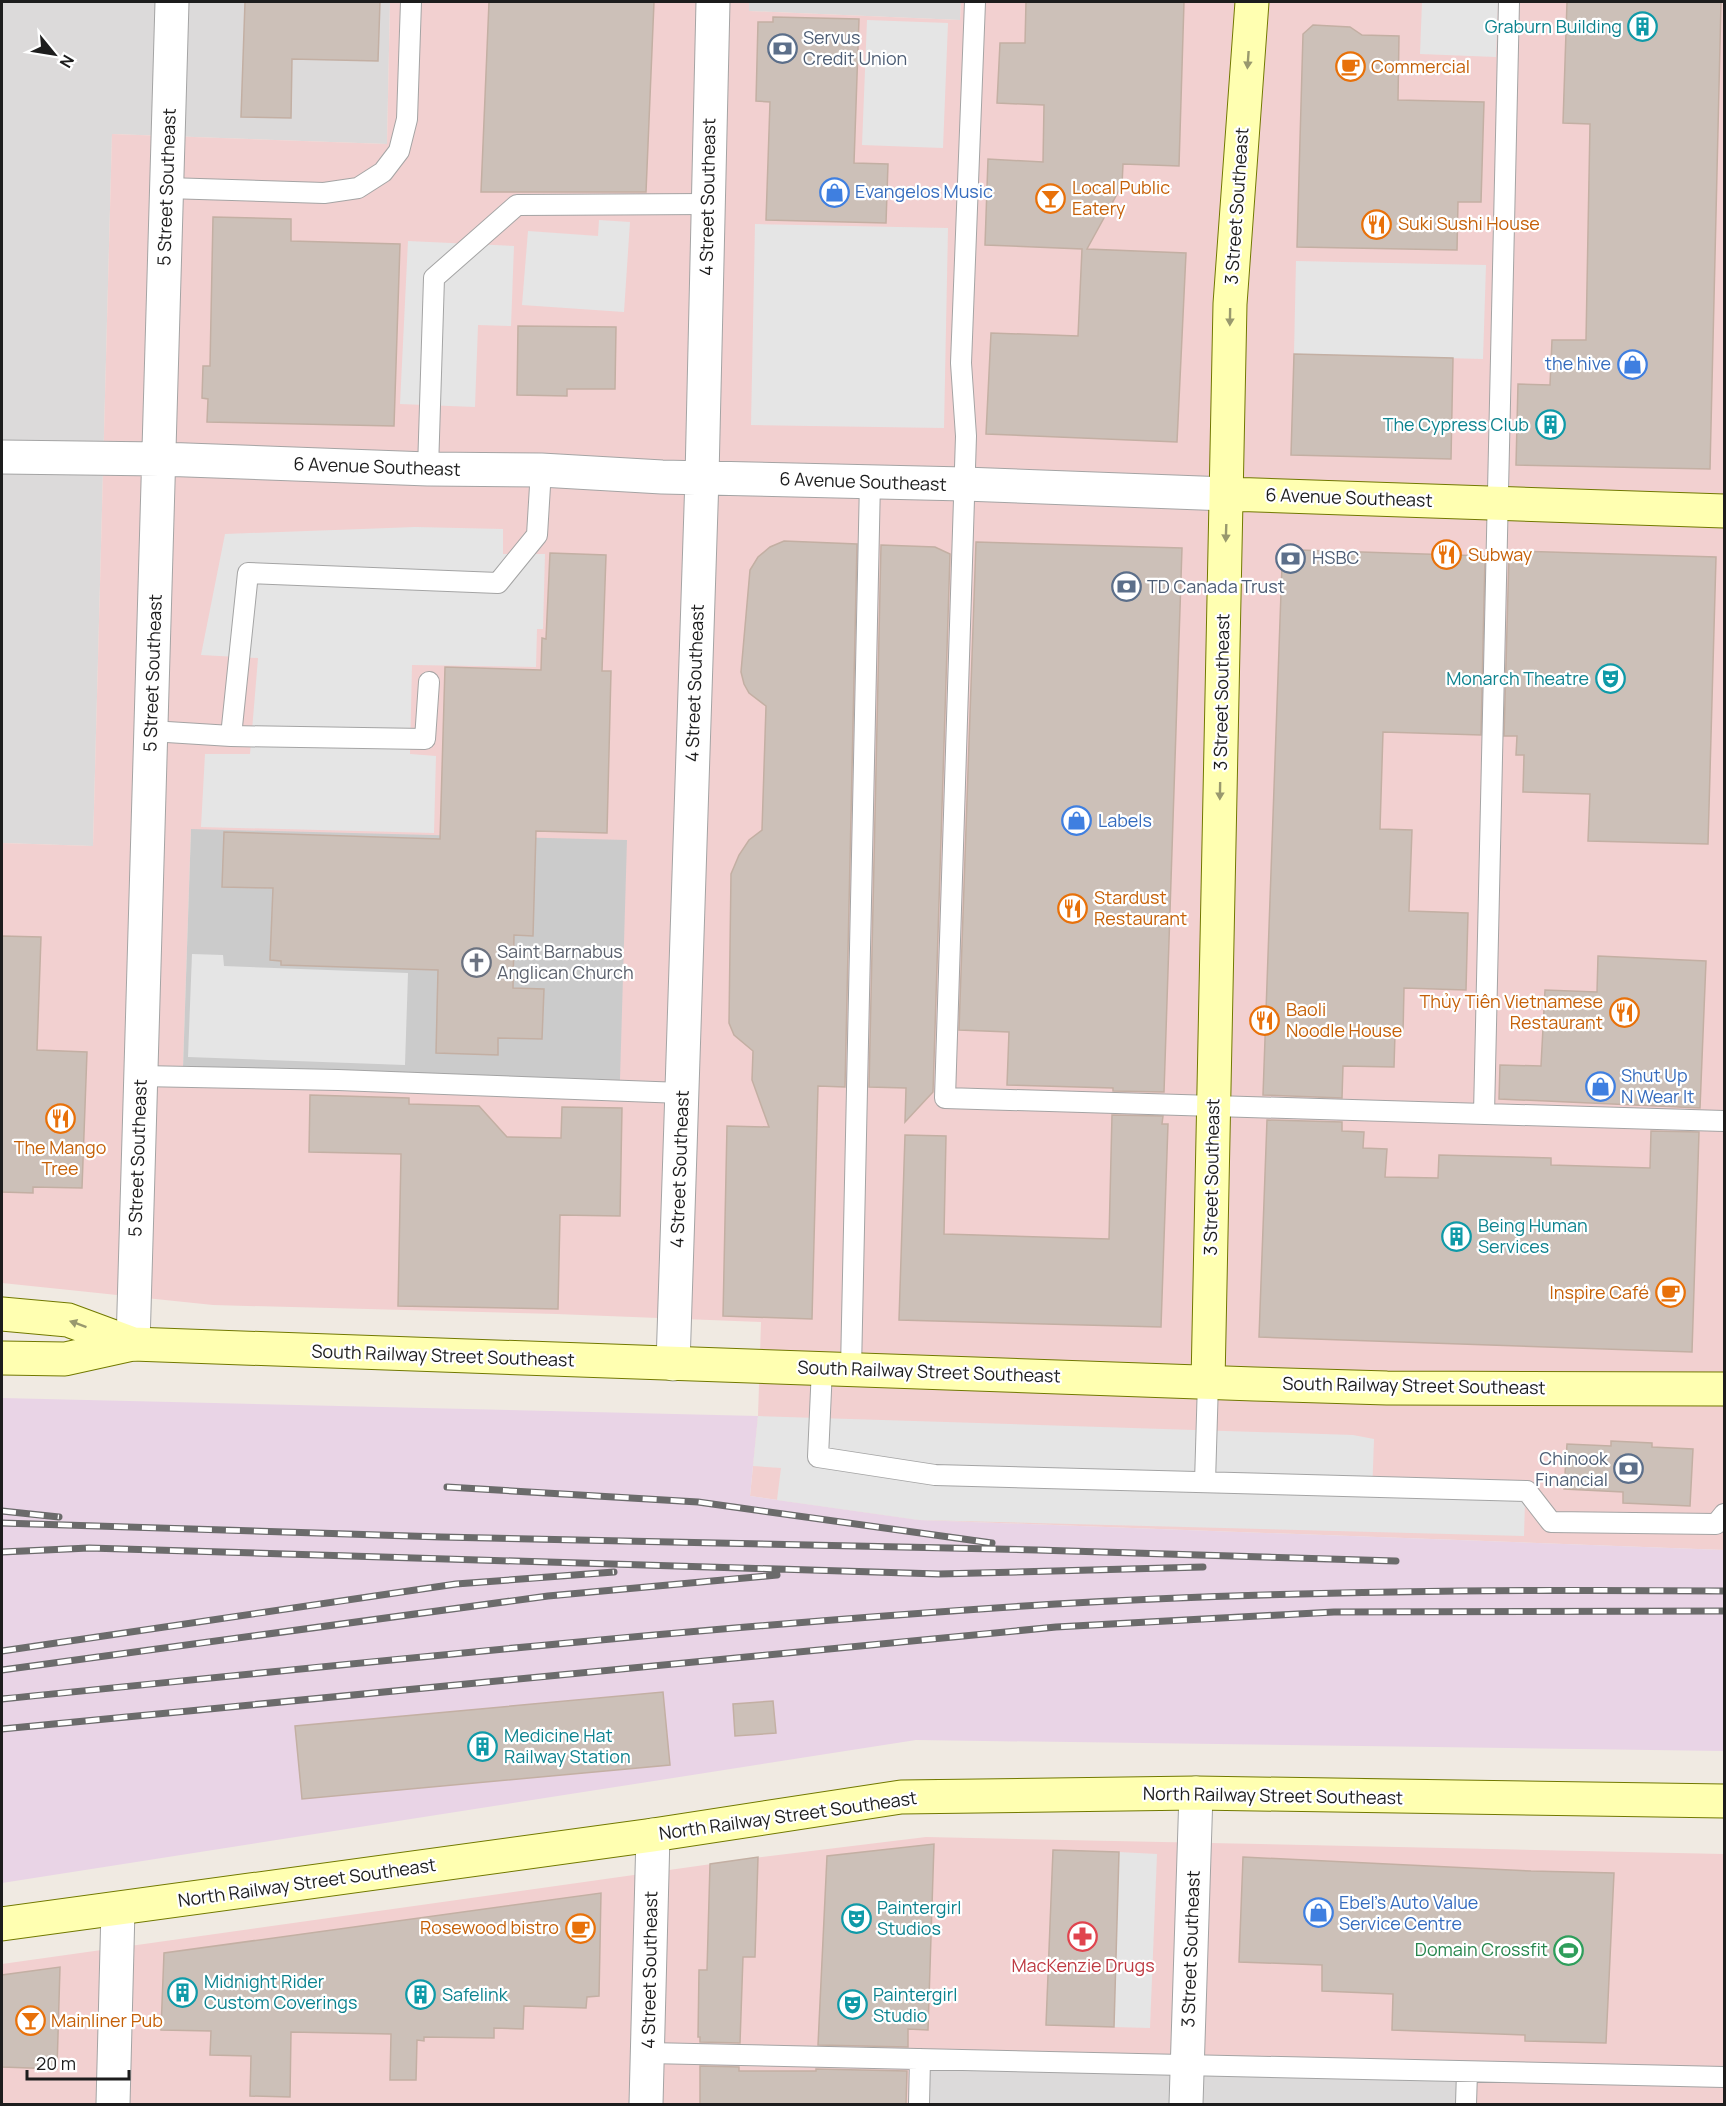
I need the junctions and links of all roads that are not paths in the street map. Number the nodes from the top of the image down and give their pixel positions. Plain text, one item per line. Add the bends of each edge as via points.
1 (172, 2) edge
2 (411, 2) edge
3 (713, 2) edge
4 (975, 2) edge
5 (1252, 2) edge
6 (1509, 2) edge
7 (167, 188) junction
8 (707, 204) junction
9 (2, 457) edge
10 (160, 459) junction
11 (428, 469) junction
12 (541, 470) junction
13 (702, 477) junction
14 (870, 482) junction
15 (964, 484) junction
16 (1227, 494) junction
17 (1498, 503) junction
18 (1725, 511) edge
19 (429, 682) dead end
20 (151, 731) junction
21 (231, 736) junction
22 (140, 1076) junction
23 (682, 1093) junction
24 (1214, 1106) junction
25 (1484, 1114) junction
26 (1725, 1121) edge
27 (2, 1314) edge
28 (133, 1344) junction
29 (2, 1358) edge
30 (674, 1365) junction
31 (836, 1369) junction
32 (1208, 1382) junction
33 (1725, 1389) edge
34 (1205, 1482) junction
35 (1725, 1514) edge
36 (1196, 1793) junction
37 (1725, 1801) edge
38 (653, 1835) junction
39 (118, 1909) junction
40 (2, 1924) edge
41 (648, 2053) junction
42 (920, 2059) junction
43 (1187, 2066) junction
44 (1467, 2072) junction
45 (1725, 2077) edge
46 (112, 2104) edge
47 (646, 2104) edge
48 (919, 2104) edge
49 (1186, 2104) edge
50 (1466, 2104) edge

1 - 7 street, 5 Street Southeast
2 - 7 lane via 407,119 399,151 383,172 358,188 324,193
3 - 8 street, 4 Street Southeast
4 - 15 lane via 961,363 966,436
5 -> 16 street, 3 Street Southeast via 1230,304
6 - 17 lane
7 - 10 street, 5 Street Southeast
8 - 11 lane via 517,205 434,278
8 - 13 street, 4 Street Southeast
9 - 10 street, 6 Avenue Southeast
10 - 11 street, 6 Avenue Southeast
10 - 20 street, 5 Street Southeast
11 - 12 street, 6 Avenue Southeast
12 - 13 street, 6 Avenue Southeast
12 - 21 lane via 537,535 498,583 248,573
13 - 14 street, 6 Avenue Southeast
13 - 23 street, 4 Street Southeast
14 - 15 street, 6 Avenue Southeast
14 - 31 lane
15 - 16 street, 6 Avenue Southeast
15 - 24 lane via 945,1098
16 - 17 street, 6 Avenue Southeast
16 -> 24 street, 3 Street Southeast
17 - 18 street, 6 Avenue Southeast
17 - 25 lane
19 - 21 lane via 425,739
20 - 21 lane
20 - 22 street, 5 Street Southeast
22 - 23 lane
22 - 28 street, 5 Street Southeast
23 - 30 street, 4 Street Southeast
24 - 25 lane
24 - 32 street, 3 Street Southeast
25 - 26 lane
28 -> 27 street, South Railway Street Southeast via 68,1320
28 - 29 street, South Railway Street Southeast via 65,1359
28 - 30 street, South Railway Street Southeast
30 - 31 street, South Railway Street Southeast
31 - 32 street, South Railway Street Southeast
31 - 34 lane via 818,1456 935,1475
32 - 33 street, South Railway Street Southeast via 1387,1388
32 - 34 lane
34 - 35 lane via 1527,1491 1551,1522 1716,1524
36 - 37 street, North Railway Street Southeast
36 - 38 street, North Railway Street Southeast via 901,1797
36 - 43 street, 3 Street Southeast
38 - 39 street, North Railway Street Southeast
38 - 41 street, 4 Street Southeast
39 - 40 street, North Railway Street Southeast
39 - 46 street
41 - 42 lane
41 - 47 street, 4 Street Southeast
42 - 43 lane
42 - 48 lane
43 - 44 lane
43 - 49 street, 3 Street Southeast
44 - 45 lane
44 - 50 lane

